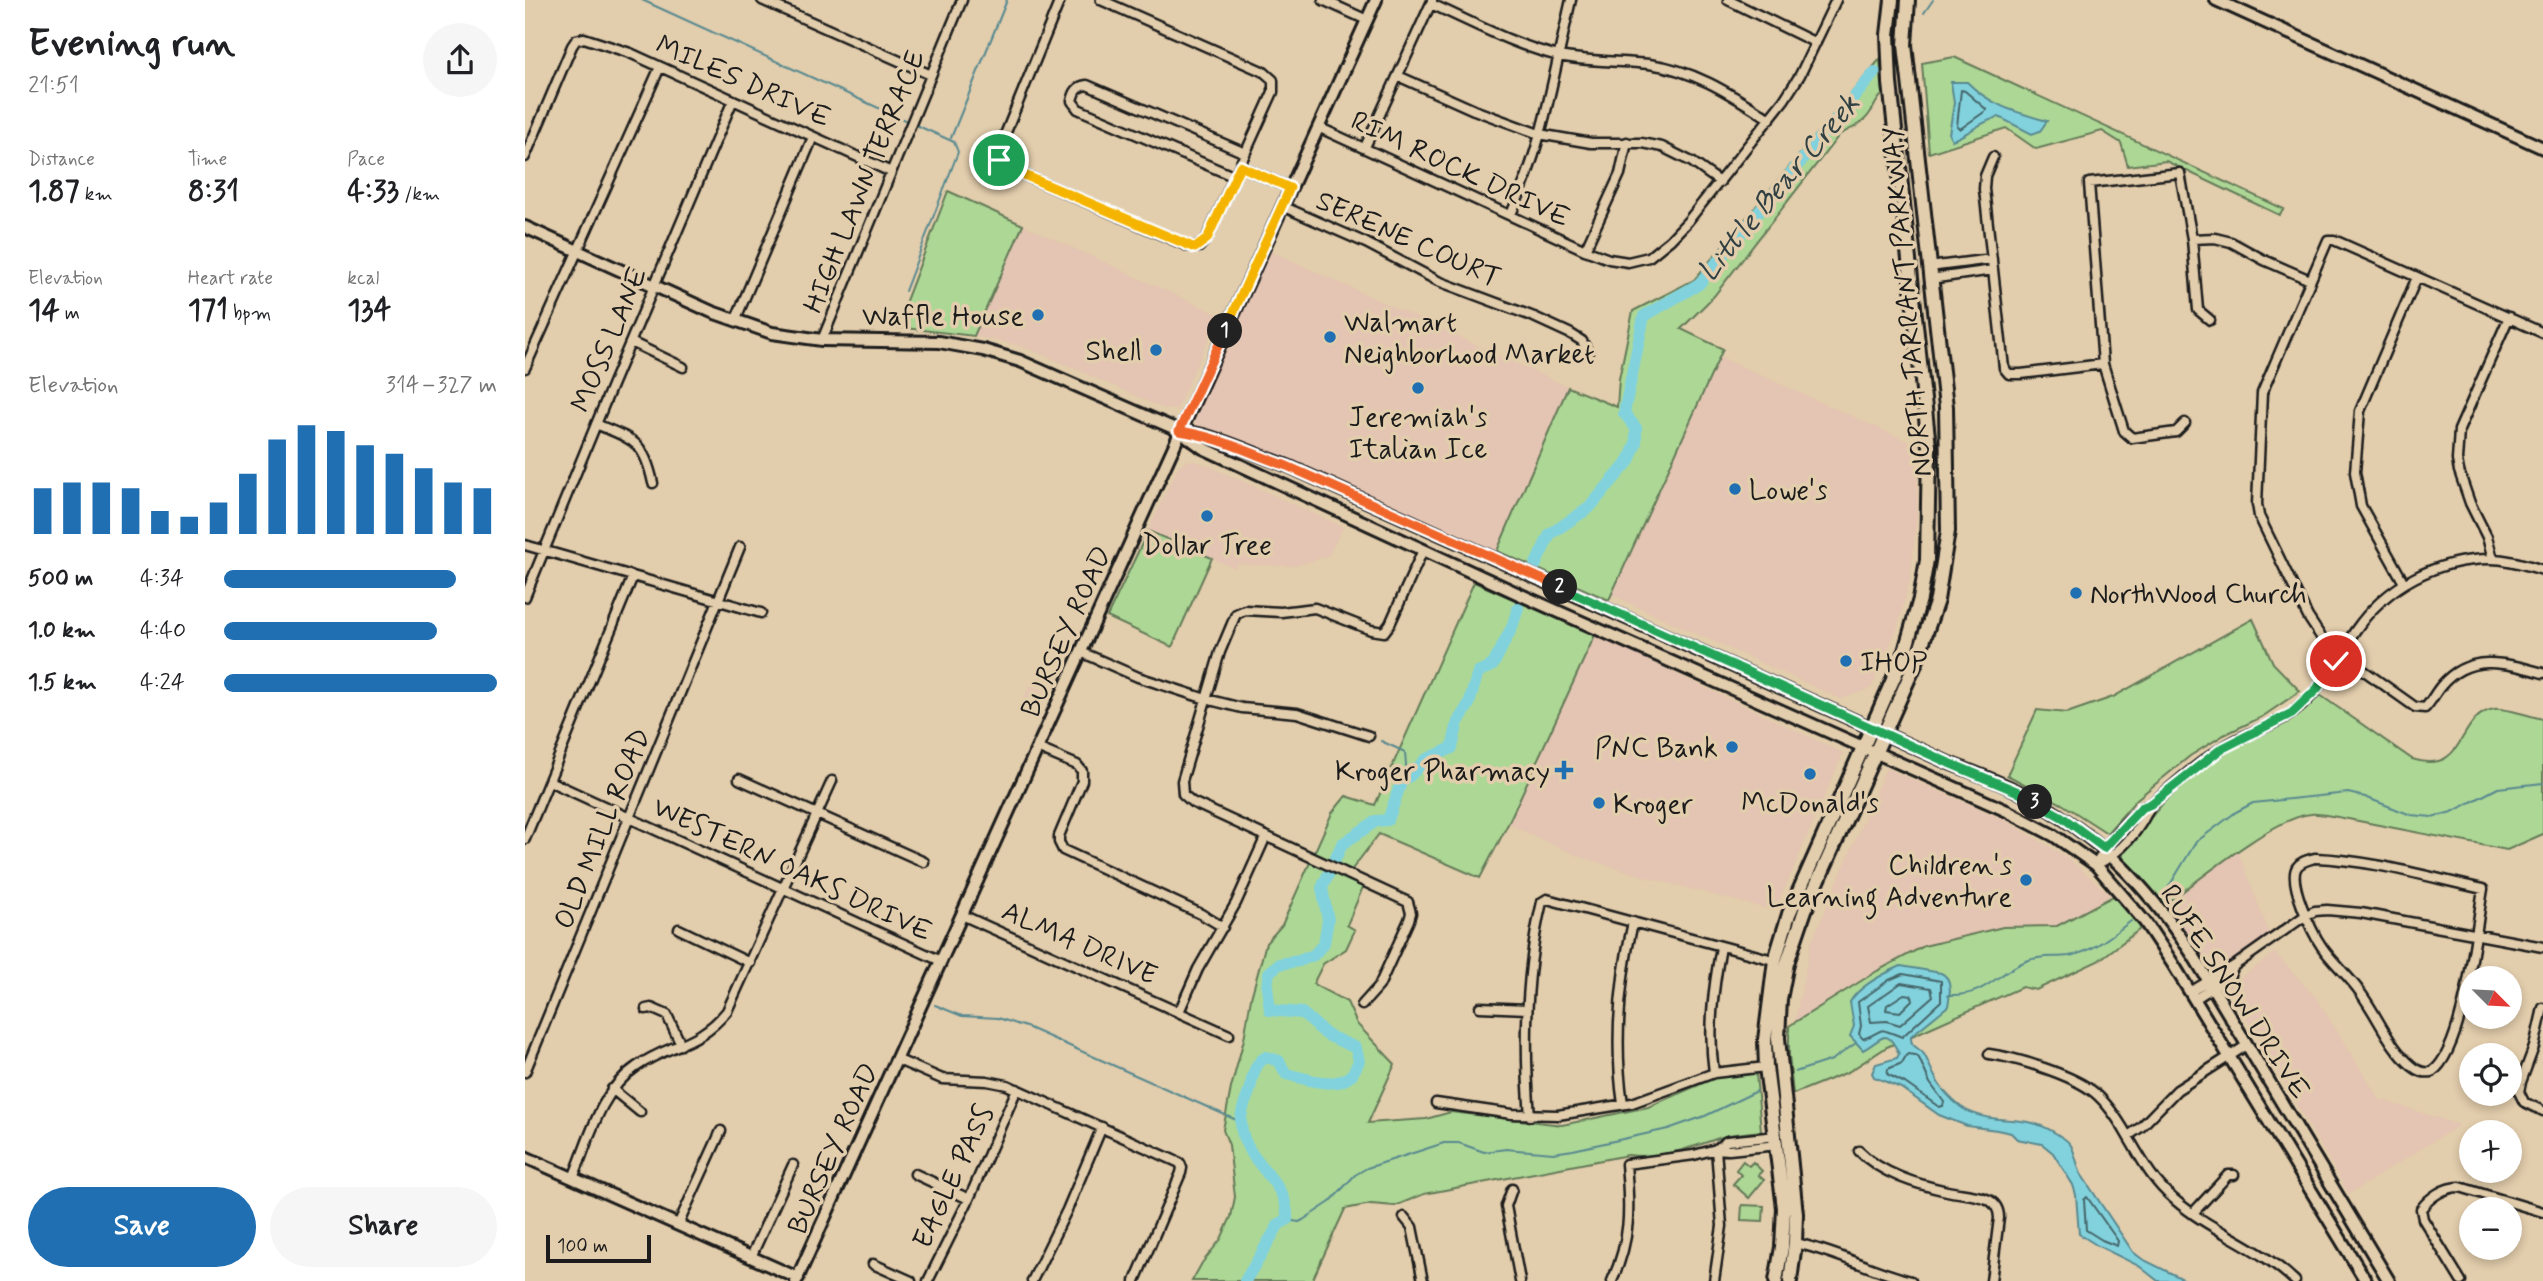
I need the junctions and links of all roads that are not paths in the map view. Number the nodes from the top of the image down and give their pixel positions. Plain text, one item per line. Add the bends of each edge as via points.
1 (762, 0) edge
2 (962, 0) edge
3 (1060, 0) edge
4 (1101, 0) edge
5 (1323, 0) edge
6 (1376, 0) edge
7 (1571, 0) edge
8 (1728, 0) edge
9 (1836, 0) edge
10 (1892, 0) edge
11 (1908, 0) edge
12 (2216, 0) edge
13 (1432, 2) edge
14 (1367, 20) junction
15 (1815, 43) junction
16 (1559, 56) junction
17 (660, 67) junction
18 (931, 75) junction
19 (1398, 76) junction
20 (733, 100) junction
21 (1770, 119) junction
22 (1318, 127) junction
23 (1539, 134) junction
24 (813, 136) junction
25 (1627, 142) junction
26 (1364, 147) junction
27 (2543, 148) edge
28 (1245, 153) junction
29 (525, 156) edge
30 (1993, 157) dead end
31 (1240, 166) junction
32 (891, 172) junction
33 (1235, 177) junction
34 (1720, 182) junction
35 (1290, 188) junction
36 (1282, 206) junction
37 (1511, 214) junction
38 (525, 227) edge
39 (2192, 239) junction
40 (1585, 250) junction
41 (578, 251) junction
42 (1992, 259) junction
43 (1993, 270) junction
44 (1929, 273) junction
45 (2417, 277) junction
46 (2310, 280) junction
47 (655, 287) junction
48 (2509, 317) junction
49 (2210, 320) dead end
50 (735, 321) junction
51 (2543, 333) edge
52 (822, 340) junction
53 (631, 342) junction
54 (1588, 352) dead end
55 (2103, 365) junction
56 (683, 366) dead end
57 (525, 368) edge
58 (2185, 423) dead end
59 (596, 424) junction
60 (1179, 431) junction
61 (1930, 463) junction
62 (1948, 463) junction
63 (653, 483) dead end
64 (1346, 491) junction
65 (1338, 510) junction
66 (525, 545) edge
67 (740, 547) dead end
68 (1423, 550) junction
69 (544, 551) junction
70 (2493, 559) junction
71 (2543, 570) edge
72 (633, 576) junction
73 (2404, 583) junction
74 (525, 597) edge
75 (718, 600) junction
76 (761, 612) dead end
77 (1622, 614) junction
78 (1613, 635) junction
79 (1081, 652) junction
80 (2340, 655) junction
81 (1731, 665) junction
82 (2543, 673) edge
83 (1722, 684) junction
84 (1206, 699) junction
85 (1872, 728) junction
86 (1885, 734) junction
87 (1369, 736) dead end
88 (1863, 747) junction
89 (1037, 748) junction
90 (1876, 753) junction
91 (739, 779) dead end
92 (549, 781) junction
93 (832, 781) dead end
94 (2151, 804) junction
95 (817, 814) junction
96 (629, 818) junction
97 (1266, 836) junction
98 (525, 839) edge
99 (2104, 848) junction
100 (1824, 850) junction
101 (2113, 857) junction
102 (925, 862) dead end
103 (2097, 865) junction
104 (784, 888) junction
105 (962, 915) junction
106 (2306, 915) junction
107 (1633, 922) junction
108 (1223, 927) junction
109 (679, 929) dead end
110 (2475, 934) junction
111 (1721, 947) junction
112 (2543, 947) edge
113 (941, 961) junction
114 (1781, 962) junction
115 (750, 963) junction
116 (2210, 985) junction
117 (2192, 996) junction
118 (1362, 1006) dead end
119 (1481, 1007) dead end
120 (2543, 1008) edge
121 (646, 1009) dead end
122 (1527, 1009) junction
123 (1179, 1012) junction
124 (1229, 1035) dead end
125 (681, 1045) junction
126 (2247, 1045) junction
127 (1989, 1054) dead end
128 (2229, 1058) junction
129 (896, 1059) junction
130 (1766, 1067) junction
131 (525, 1072) edge
132 (1714, 1073) junction
133 (612, 1089) junction
134 (1017, 1089) junction
135 (1436, 1103) dead end
136 (1623, 1104) junction
137 (2543, 1111) edge
138 (641, 1112) dead end
139 (1530, 1116) junction
140 (1102, 1127) junction
141 (721, 1130) dead end
142 (2128, 1136) junction
143 (1783, 1140) junction
144 (1716, 1149) junction
145 (2310, 1150) junction
146 (1859, 1151) dead end
147 (525, 1157) edge
148 (2293, 1161) junction
149 (793, 1165) dead end
150 (915, 1174) dead end
151 (2234, 1175) dead end
152 (573, 1178) junction
153 (1512, 1189) dead end
154 (969, 1199) junction
155 (2543, 1212) edge
156 (2193, 1213) junction
157 (1404, 1217) dead end
158 (678, 1225) junction
159 (1795, 1243) junction
160 (751, 1257) junction
161 (873, 1264) dead end
162 (797, 1280) edge
163 (911, 1281) edge
164 (929, 1281) edge
165 (1032, 1281) edge
166 (1135, 1281) edge
167 (1420, 1281) edge
168 (1520, 1281) edge
169 (1612, 1281) edge
170 (1713, 1281) edge
171 (1776, 1281) edge
172 (1790, 1281) edge
173 (1911, 1281) edge
174 (1991, 1281) edge
175 (2295, 1281) edge
176 (2366, 1281) edge
177 (2389, 1281) edge
178 (2461, 1281) edge

1 - 18 street
2 - 18 street, HIGH LAWN TERRACE
3 - 33 street via 1002,142 999,160 1010,169 1199,247
4 - 28 street via 1273,79 1273,92
5 - 14 street
6 - 14 main road, BURSEY ROAD
7 - 16 street
8 - 15 street
9 - 15 street, RIM ROCK DRIVE
10 - 61 main road, NORTH TARRANT PARKWAY via 1890,83
11 - 44 main road, NORTH TARRANT PARKWAY via 1905,45
12 - 27 main road
13 - 16 street
13 - 19 street
14 - 22 main road, BURSEY ROAD
15 - 21 street, RIM ROCK DRIVE via 1794,86
16 - 21 street via 1651,64 1684,72 1723,89
16 - 23 street
17 - 20 street, MILES DRIVE
17 - 29 street, MILES DRIVE via 592,40 576,40
17 - 41 street
18 - 32 street, HIGH LAWN TERRACE
19 - 23 street
19 - 26 street
20 - 24 street, MILES DRIVE
20 - 47 street, MOSS LANE
21 - 34 street, RIM ROCK DRIVE
22 - 26 street, RIM ROCK DRIVE
22 - 35 main road, BURSEY ROAD
23 - 25 street via 1591,143
23 - 37 street via 1530,171
24 - 32 street, MILES DRIVE
24 - 50 street
25 - 34 street via 1668,149
25 - 40 street via 1621,174
26 - 37 street, RIM ROCK DRIVE
28 - 31 street
28 - 33 street via 1087,85 1073,94 1078,109
30 - 42 street via 1984,190
31 - 33 street
31 - 35 street
32 - 52 street, HIGH LAWN TERRACE
34 - 40 street, RIM ROCK DRIVE via 1688,221 1649,257 1619,261
35 - 36 main road, BURSEY ROAD
36 - 54 street, SERENE COURT via 1437,281 1571,334
36 - 60 main road, BURSEY ROAD
37 - 40 street, RIM ROCK DRIVE
38 - 41 main road, RUFE SNOW DRIVE
39 - 46 street via 2231,242
39 - 49 street via 2198,310
39 - 55 street via 2180,173 2089,183
41 - 47 main road, RUFE SNOW DRIVE
41 - 57 street
42 - 43 street
42 - 44 street
43 - 44 street
43 - 55 street via 2004,368 2009,374
44 - 62 main road, NORTH TARRANT PARKWAY
45 - 46 street via 2330,239
45 - 48 street
45 - 73 street via 2360,411 2355,472 2361,506
46 - 80 street via 2262,393 2257,504 2262,527 2308,617 2325,643
47 - 50 main road, RUFE SNOW DRIVE
47 - 53 street, MOSS LANE
48 - 51 street
48 - 70 street via 2458,440 2462,482
50 - 52 main road, RUFE SNOW DRIVE
52 - 60 main road, RUFE SNOW DRIVE via 920,341 983,350 1037,367
53 - 56 street
53 - 59 street, MOSS LANE
55 - 58 street via 2125,431 2132,438 2176,432
59 - 63 street via 636,443 647,458
59 - 69 street, MOSS LANE
60 - 64 main road, RUFE SNOW DRIVE via 1209,436
60 - 65 main road, RUFE SNOW DRIVE via 1203,448
60 - 79 main road, BURSEY ROAD
61 - 62 main road
61 - 85 main road, NORTH TARRANT PARKWAY via 1928,547 1920,599 1905,654
62 - 86 main road, NORTH TARRANT PARKWAY via 1948,531 1937,600
64 - 65 main road
64 - 77 main road, RUFE SNOW DRIVE
65 - 68 main road, RUFE SNOW DRIVE
66 - 69 street
67 - 75 street, OLD MILL ROAD
68 - 78 main road, RUFE SNOW DRIVE
68 - 84 street via 1384,632 1315,608 1240,611 1226,635
69 - 72 street
69 - 74 street, MOSS LANE
70 - 71 street
70 - 73 street via 2448,565
72 - 75 street
72 - 92 street
73 - 80 street via 2379,603
75 - 76 street
75 - 96 street, OLD MILL ROAD
77 - 78 main road
77 - 81 main road, RUFE SNOW DRIVE
78 - 83 main road, RUFE SNOW DRIVE
79 - 84 street
79 - 89 main road, BURSEY ROAD
80 - 82 street via 2422,709 2448,679 2468,666 2490,661
80 - 94 street via 2317,689 2292,713 2221,749
81 - 83 main road
81 - 85 main road, RUFE SNOW DRIVE
83 - 88 main road, RUFE SNOW DRIVE
84 - 87 street via 1297,713
84 - 97 street via 1182,794
85 - 86 main road, RUFE SNOW DRIVE
85 - 88 main road, NORTH TARRANT PARKWAY
86 - 90 main road, NORTH TARRANT PARKWAY
86 - 99 main road, RUFE SNOW DRIVE via 2016,791
88 - 90 main road, RUFE SNOW DRIVE
88 - 100 main road, NORTH TARRANT PARKWAY
89 - 105 main road, BURSEY ROAD
89 - 108 street via 1082,771 1059,836 1060,846
90 - 100 main road, NORTH TARRANT PARKWAY
90 - 103 main road, RUFE SNOW DRIVE via 2007,811
91 - 95 street
92 - 96 street, WESTERN OAKS DRIVE
92 - 98 street
93 - 95 street
94 - 99 street via 2141,808
94 - 101 street
95 - 102 street
95 - 104 street
96 - 104 street, WESTERN OAKS DRIVE
96 - 131 street, OLD MILL ROAD
97 - 108 street
97 - 118 street via 1403,898 1411,906 1379,986
99 - 101 main road, RUFE SNOW DRIVE
99 - 103 street
100 - 114 main road, NORTH TARRANT PARKWAY via 1789,914
101 - 103 street
101 - 116 main road, RUFE SNOW DRIVE via 2162,910
103 - 117 main road, RUFE SNOW DRIVE via 2145,922
104 - 113 street, WESTERN OAKS DRIVE
104 - 115 street
105 - 113 main road, BURSEY ROAD
105 - 123 street, ALMA DRIVE
106 - 110 street via 2326,910 2351,912
106 - 110 street via 2295,871 2302,862 2333,858 2483,888
106 - 110 street via 2323,948 2359,990 2393,1046 2425,1073 2438,1068 2453,1041
106 - 116 street via 2234,966 2229,977
107 - 111 street
107 - 122 street via 1547,899 1542,902
107 - 136 street via 1618,1016
108 - 123 street
109 - 115 street
110 - 112 street
111 - 114 street
111 - 132 street via 1711,1018
113 - 129 main road, BURSEY ROAD
114 - 130 main road, NORTH TARRANT PARKWAY via 1768,1003
114 - 143 main road, NORTH TARRANT PARKWAY via 1778,1038
115 - 125 street via 718,1022
116 - 117 street
116 - 126 main road, RUFE SNOW DRIVE
117 - 128 main road, RUFE SNOW DRIVE
119 - 122 street
120 - 137 street via 2519,1093 2524,1102
121 - 125 street via 667,1015
122 - 139 street
123 - 124 street, ALMA DRIVE
125 - 133 street via 633,1068
126 - 128 street
126 - 145 main road, RUFE SNOW DRIVE
127 - 142 street via 2084,1085 2103,1101
128 - 142 street via 2177,1090
128 - 148 main road, RUFE SNOW DRIVE
129 - 134 street via 942,1079 986,1081
129 - 162 main road, BURSEY ROAD
130 - 132 street
130 - 143 main road, NORTH TARRANT PARKWAY
132 - 136 street
133 - 138 street
133 - 152 street
134 - 140 street
134 - 154 street, EAGLE PASS
135 - 139 street
136 - 139 street
140 - 165 street
140 - 166 street via 1180,1163 1182,1168
141 - 158 street
142 - 156 street via 2155,1179
143 - 144 street via 1727,1141
143 - 159 main road, NORTH TARRANT PARKWAY via 1796,1214
143 - 171 main road, NORTH TARRANT PARKWAY via 1784,1208
144 - 169 street via 1626,1164 1629,1225
144 - 170 street via 1723,1226
145 - 148 main road
145 - 177 main road, RUFE SNOW DRIVE
146 - 174 street via 1888,1172 1993,1202 1999,1218
147 - 152 main road
148 - 176 main road, RUFE SNOW DRIVE
149 - 160 street
150 - 154 street
151 - 156 street via 2228,1175
152 - 158 main road
153 - 168 street via 1506,1206
154 - 164 street, EAGLE PASS
155 - 178 street via 2460,1187 2430,1199 2421,1209 2423,1219
156 - 175 street via 2266,1257
157 - 167 street via 1412,1227
158 - 160 main road
159 - 172 main road, NORTH TARRANT PARKWAY
159 - 173 street
160 - 162 main road
161 - 163 street

